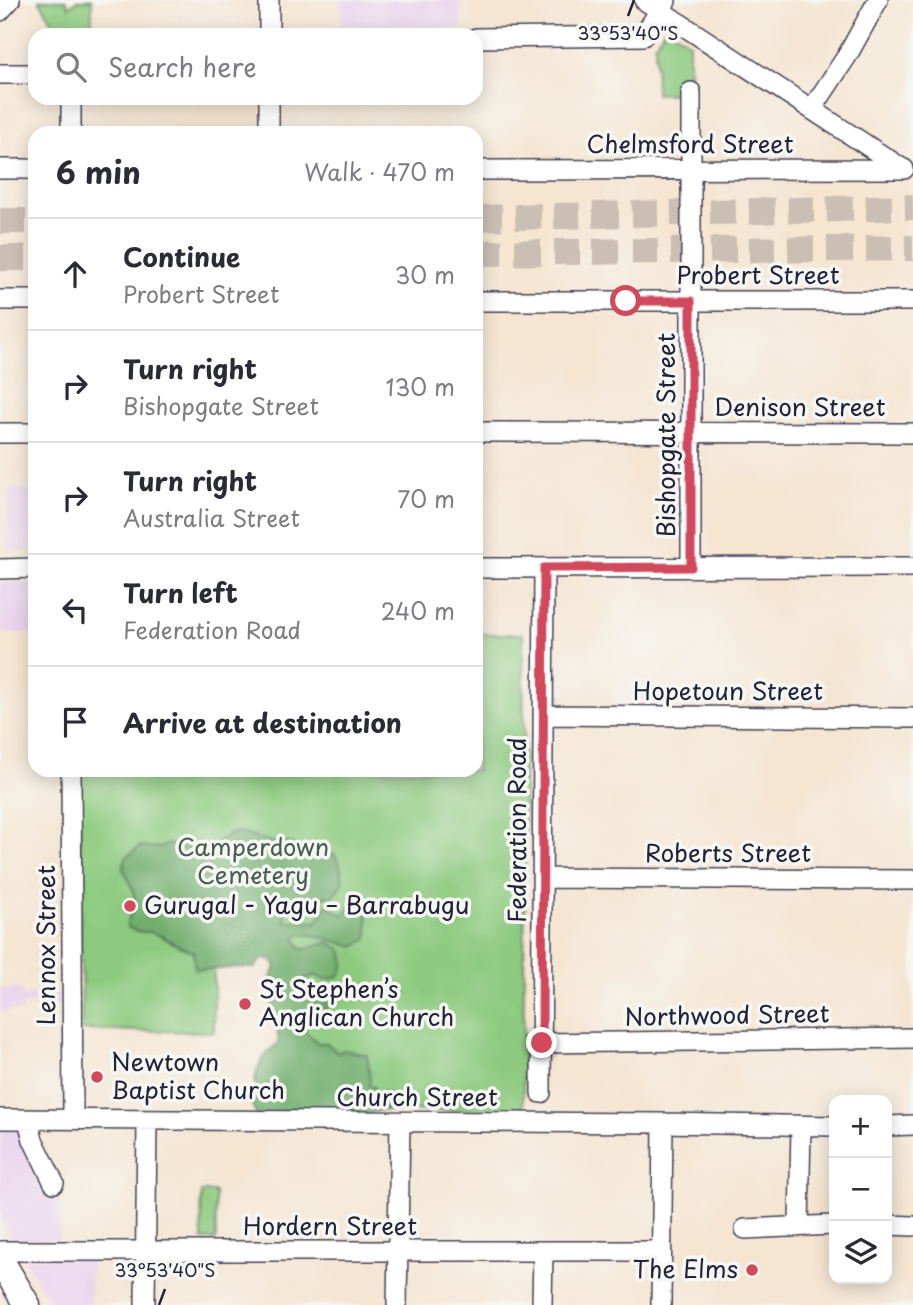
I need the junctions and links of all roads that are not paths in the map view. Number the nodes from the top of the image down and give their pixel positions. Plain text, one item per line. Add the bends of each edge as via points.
1 (10, 0) edge
2 (269, 0) edge
3 (878, 0) edge
4 (656, 3) edge
5 (0, 11) edge
6 (269, 28) edge
7 (483, 38) edge
8 (0, 74) edge
9 (28, 74) edge
10 (691, 92) dead end
11 (71, 105) edge
12 (269, 105) edge
13 (812, 110) junction
14 (71, 126) edge
15 (269, 126) edge
16 (0, 169) edge
17 (28, 169) edge
18 (483, 170) edge
19 (691, 170) junction
20 (908, 172) edge
21 (0, 300) edge
22 (28, 300) edge
23 (483, 301) edge
24 (691, 301) junction
25 (913, 301) edge
26 (483, 432) edge
27 (0, 433) edge
28 (28, 433) edge
29 (691, 433) junction
30 (913, 433) edge
31 (691, 567) junction
32 (28, 568) edge
33 (483, 568) edge
34 (544, 568) junction
35 (913, 568) edge
36 (0, 569) edge
37 (543, 715) junction
38 (913, 718) edge
39 (71, 777) edge
40 (542, 878) junction
41 (913, 880) edge
42 (913, 1038) edge
43 (542, 1043) junction
44 (541, 1093) dead end
45 (0, 1119) edge
46 (27, 1119) junction
47 (73, 1119) junction
48 (147, 1121) junction
49 (400, 1122) junction
50 (663, 1123) junction
51 (913, 1125) edge
52 (801, 1126) junction
53 (829, 1126) edge
54 (892, 1126) edge
55 (54, 1183) dead end
56 (829, 1225) edge
57 (892, 1225) edge
58 (799, 1226) junction
59 (913, 1226) edge
60 (745, 1229) dead end
61 (0, 1251) edge
62 (146, 1251) junction
63 (398, 1251) junction
64 (543, 1251) junction
65 (661, 1251) junction
66 (0, 1259) edge
67 (27, 1305) edge
68 (145, 1305) edge
69 (397, 1305) edge
70 (542, 1305) edge
71 (661, 1305) edge

1 - 5 street
2 - 6 street
3 - 13 street
4 - 7 street via 643,36
4 - 13 street
8 - 9 street
10 - 19 street, Bishopgate Street
11 - 14 street
12 - 15 street
13 - 20 street
16 - 17 street
18 - 19 street, Chelmsford Street
19 - 20 street, Chelmsford Street
19 - 24 street, Bishopgate Street
21 - 22 street
23 - 24 street, Probert Street
24 - 25 street, Probert Street
24 - 29 street, Bishopgate Street
26 - 29 street, Denison Street
27 - 28 street
29 - 30 street, Denison Street
29 - 31 street, Bishopgate Street
31 - 34 street
31 - 35 street
32 - 36 street
33 - 34 street
34 - 37 street, Federation Road
37 - 38 street, Hopetoun Street
37 - 40 street, Federation Road
39 - 47 street, Lennox Street
40 - 41 street, Roberts Street
40 - 43 street, Federation Road
42 - 43 street, Northwood Street
43 - 44 street, Federation Road
45 - 46 street, Church Street
46 - 47 street, Church Street
46 - 55 street
47 - 48 street, Church Street
48 - 49 street, Church Street
48 - 62 street
49 - 50 street, Church Street
49 - 63 street
50 - 52 street, Church Street
50 - 65 street
51 - 54 street
52 - 53 street, Church Street
52 - 58 street
56 - 58 street
57 - 59 street
58 - 60 street
61 - 62 street, Hordern Street
62 - 63 street, Hordern Street
62 - 68 street
63 - 64 street, Hordern Street
63 - 69 street
64 - 65 street, Hordern Street
64 - 70 street
65 - 71 street
66 - 67 highway

